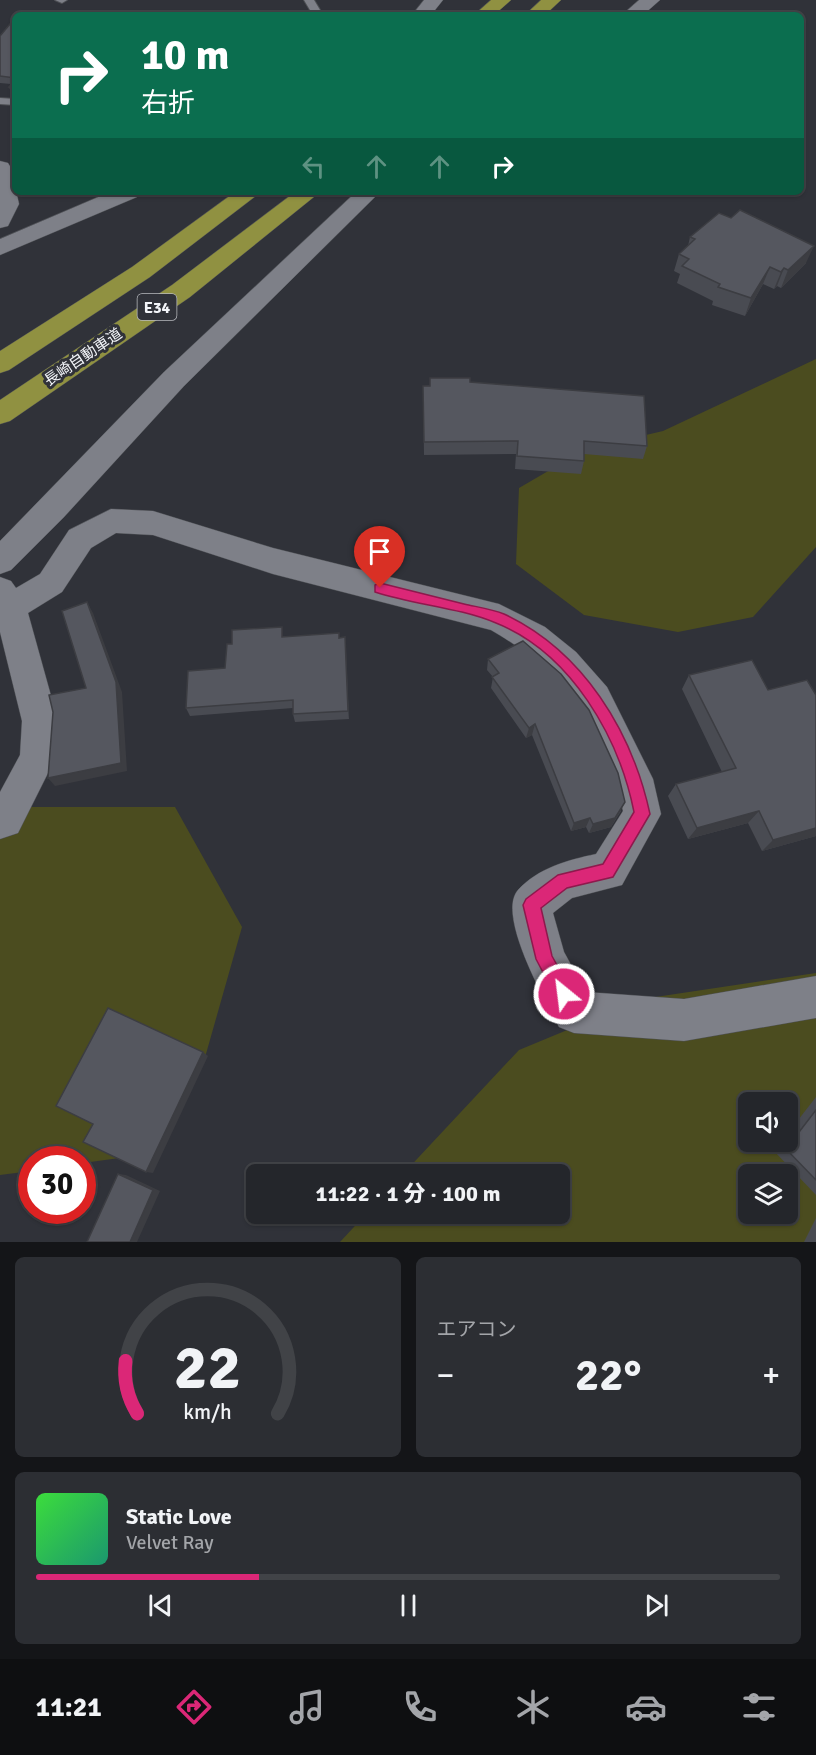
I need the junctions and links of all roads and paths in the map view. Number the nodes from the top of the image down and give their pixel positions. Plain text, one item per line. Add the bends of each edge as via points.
1 (434, 0) edge
2 (502, 0) edge
3 (552, 0) edge
4 (651, 0) edge
5 (424, 12) edge
6 (487, 12) edge
7 (538, 12) edge
8 (635, 12) edge
9 (0, 168) edge
10 (122, 195) edge
11 (246, 195) edge
12 (305, 195) edge
13 (366, 195) edge
14 (0, 221) edge
15 (0, 248) edge
16 (0, 364) edge
17 (0, 414) edge
18 (0, 561) edge
19 (5, 599) edge
20 (0, 820) edge
21 (816, 997) edge

1 - 5 street
2 - 6 highway
3 - 7 highway
4 - 8 street
9 - 14 street via 7,204
10 - 15 street
11 - 16 highway, E34 via 141,272
12 - 17 highway, 長崎自動車道 / E34 via 181,291
13 - 18 street via 174,379
19 - 20 street via 40,721 38,757 4,820
19 - 21 street via 51,583 80,539 111,521 153,522 273,561 499,618 533,637 564,662 595,698 635,779 642,814 608,871 563,881 531,905 545,959 574,1012 684,1020

